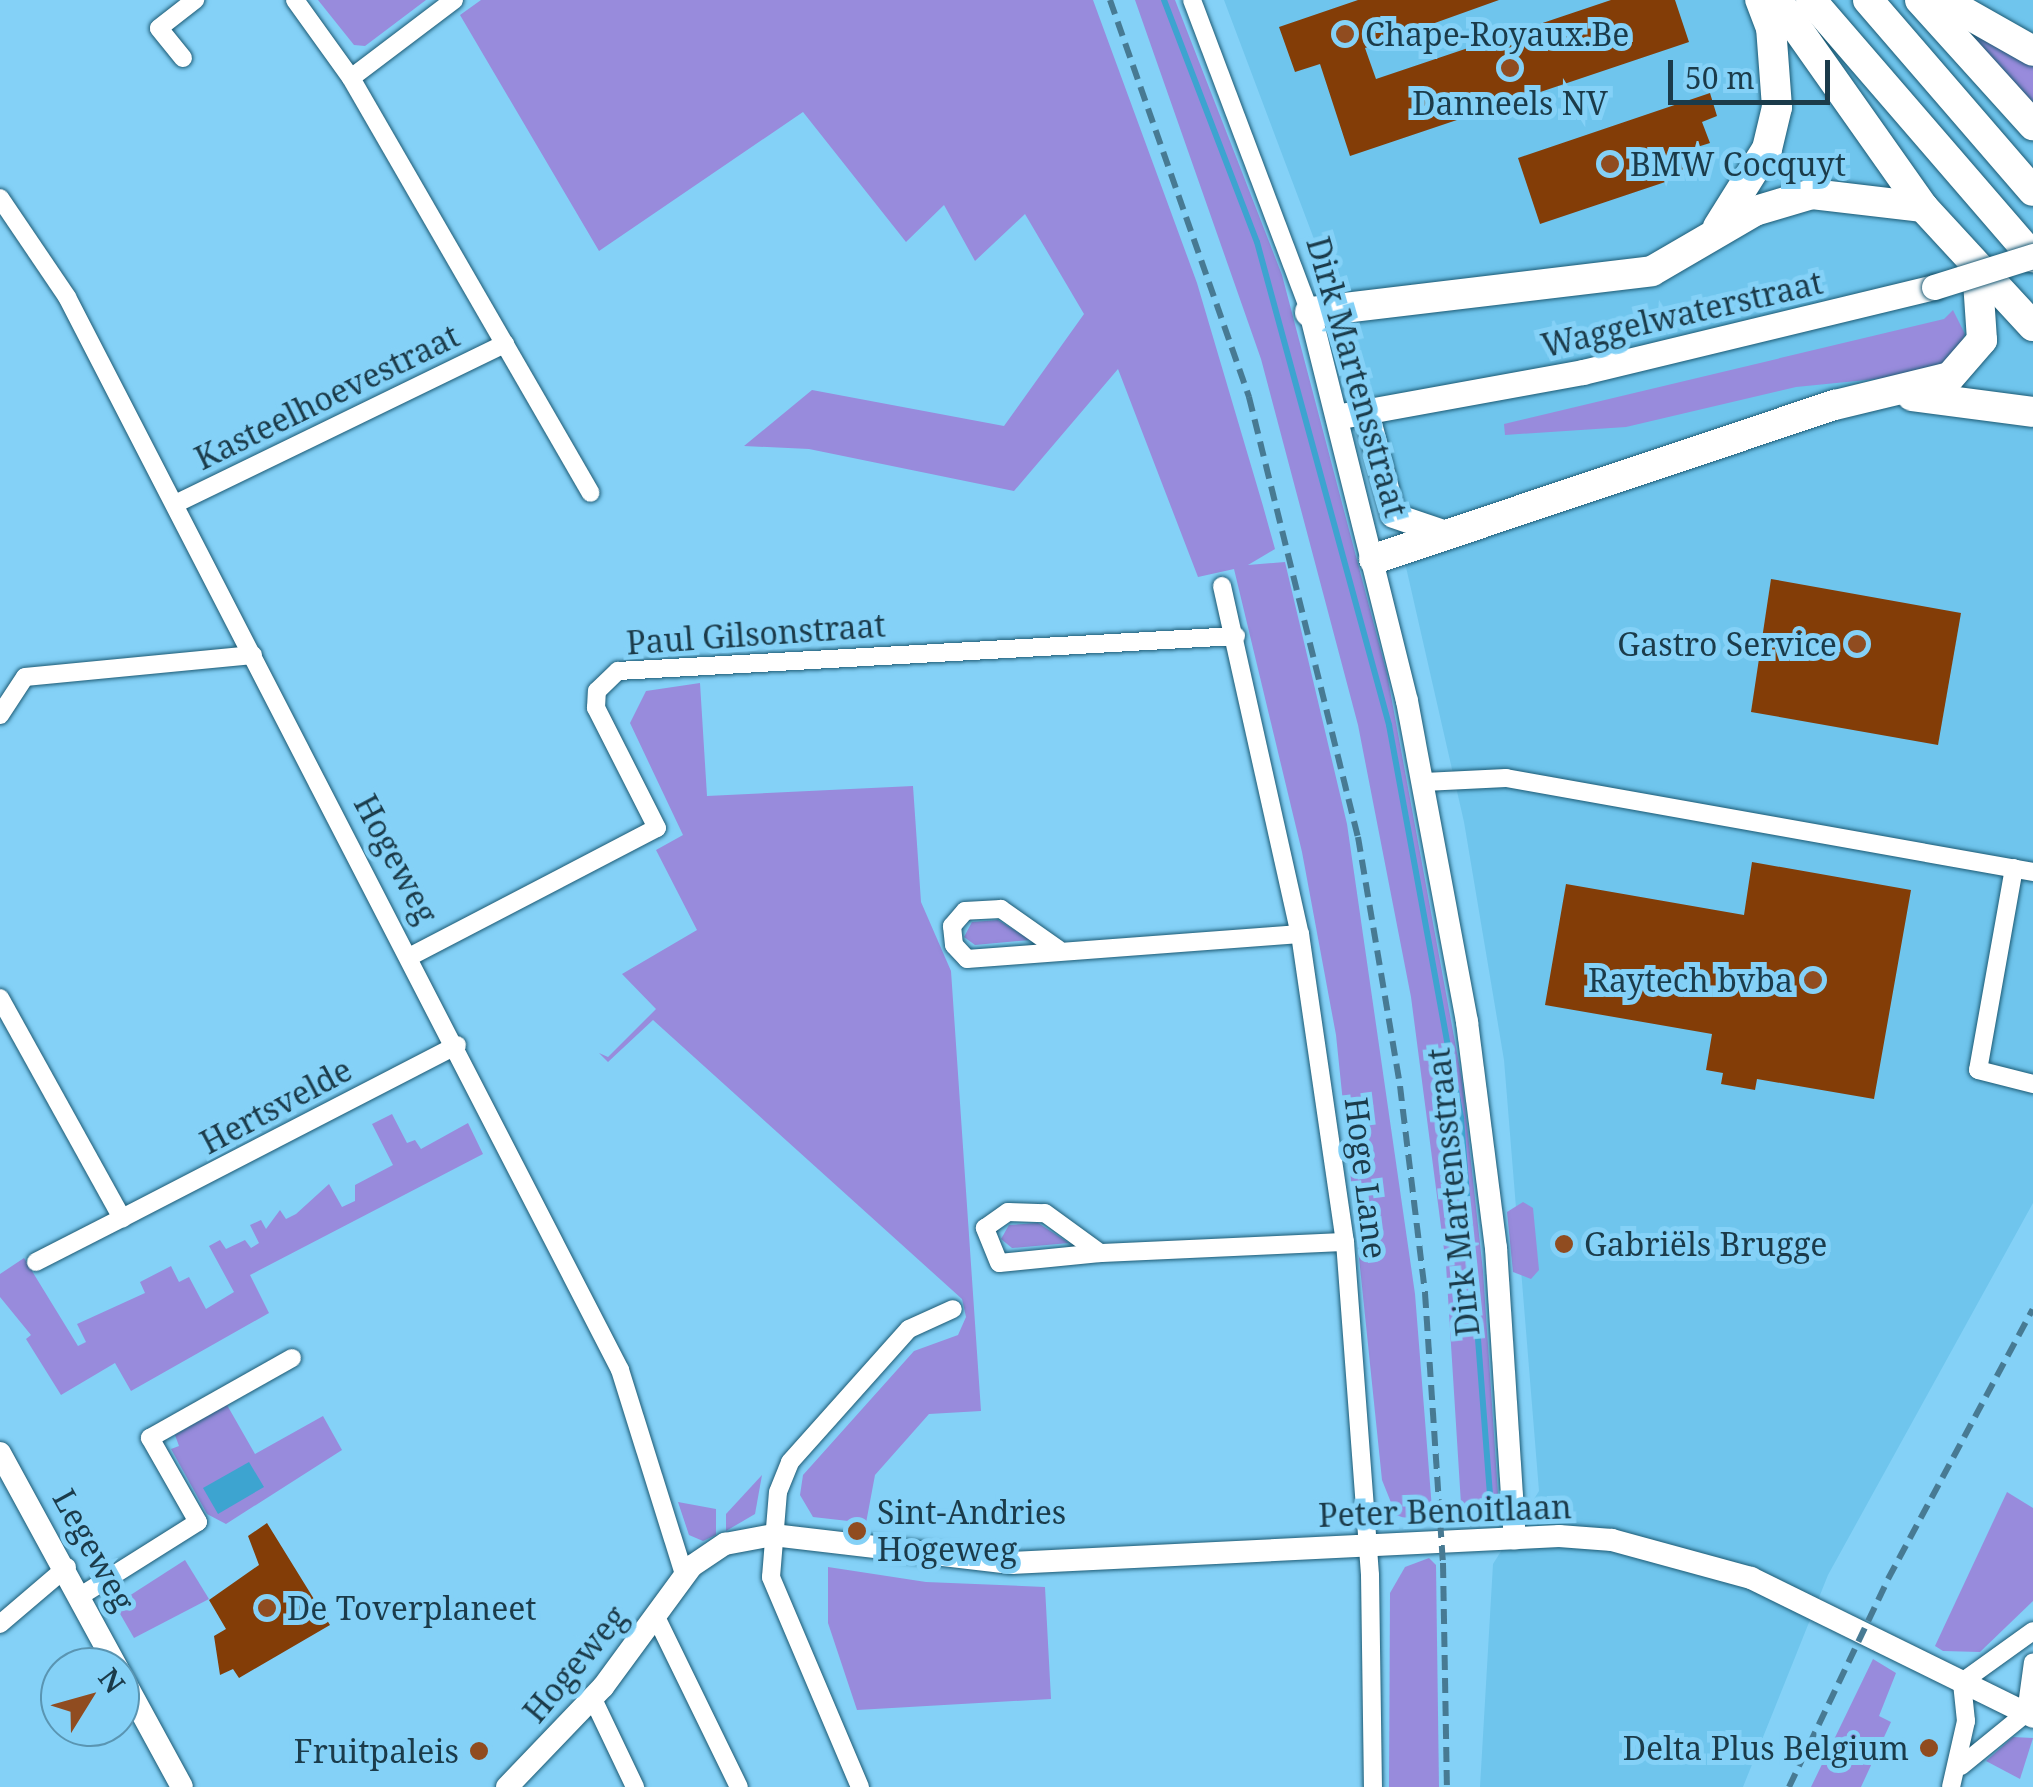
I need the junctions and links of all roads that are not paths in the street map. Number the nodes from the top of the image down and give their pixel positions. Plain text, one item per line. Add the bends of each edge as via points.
1 (195, 0) edge
2 (294, 0) edge
3 (454, 0) edge
4 (1192, 0) edge
5 (1760, 0) edge
6 (1778, 0) edge
7 (1812, 0) edge
8 (1868, 0) edge
9 (1920, 0) edge
10 (1942, 0) edge
11 (2033, 51) edge
12 (183, 58) dead end
13 (351, 78) junction
14 (2033, 125) edge
15 (2033, 191) edge
16 (0, 198) edge
17 (1924, 207) junction
18 (1703, 244) junction
19 (2033, 257) edge
20 (1978, 266) junction
21 (1310, 312) junction
22 (2033, 326) edge
23 (505, 344) junction
24 (1889, 394) junction
25 (2033, 412) edge
26 (1353, 414) junction
27 (591, 493) dead end
28 (174, 504) junction
29 (1446, 534) junction
30 (1374, 559) junction
31 (1222, 586) dead end
32 (1236, 636) junction
33 (254, 654) junction
34 (0, 714) edge
35 (1424, 782) junction
36 (2024, 870) edge
37 (1300, 934) junction
38 (1058, 949) junction
39 (410, 956) junction
40 (0, 998) edge
41 (457, 1045) junction
42 (2033, 1084) edge
43 (122, 1218) junction
44 (1346, 1242) junction
45 (1100, 1253) junction
46 (36, 1262) dead end
47 (953, 1309) dead end
48 (292, 1358) dead end
49 (0, 1453) edge
50 (773, 1535) junction
51 (1515, 1538) junction
52 (823, 1541) joint
53 (1368, 1546) junction
54 (67, 1566) junction
55 (684, 1574) junction
56 (82, 1596) junction
57 (656, 1617) junction
58 (0, 1624) edge
59 (2033, 1632) edge
60 (2033, 1662) edge
61 (1962, 1682) junction
62 (593, 1699) junction
63 (2029, 1715) edge
64 (1961, 1766) junction
65 (520, 1782) edge
66 (182, 1787) edge
67 (636, 1787) edge
68 (739, 1787) edge
69 (860, 1787) edge
70 (1373, 1787) edge
71 (1951, 1787) edge

1 - 12 street via 160,28
2 - 13 street, Kasteelhoevestraat
3 - 13 street
4 - 21 street, Dirk Martensstraat
5 - 18 highway via 1777,69 1774,121 1748,186
6 - 17 highway
7 - 19 highway
8 - 15 highway
9 - 14 highway
10 - 11 highway
13 - 23 street, Kasteelhoevestraat
16 - 28 street, Hogeweg via 68,297
17 - 18 highway via 1812,194 1756,211
17 - 20 highway
18 - 21 highway via 1622,278 1426,292
19 - 26 main road, Waggelwaterstraat, bridge via 1582,372
20 - 22 highway
20 - 24 highway via 1985,309 1969,362 1936,383
21 - 26 street, Dirk Martensstraat
23 - 27 street, Kasteelhoevestraat
23 - 28 street, Kasteelhoevestraat
24 - 25 highway
24 - 29 highway
26 - 29 main road via 1393,516
26 - 30 street, Dirk Martensstraat
28 - 33 street, Hogeweg
29 - 30 highway
30 - 35 street, Dirk Martensstraat
31 - 32 street, Hoge Lane
32 - 37 street, Hoge Lane
32 - 39 street, Paul Gilsonstraat via 618,671 597,691 596,708 657,828
33 - 34 street via 25,677
33 - 39 street, Hogeweg
35 - 36 street via 1506,778
35 - 51 street, Dirk Martensstraat via 1480,1103
36 - 42 street via 1978,1070
37 - 38 street
37 - 44 street, Hoge Lane
38 - 38 street via 1002,910 965,912 952,926 954,945 967,959
39 - 41 street, Hogeweg
40 - 43 street
41 - 43 street, Hertsvelde
41 - 55 street, Hogeweg via 631,1394
43 - 46 street, Hertsvelde
44 - 45 street
44 - 53 street, Hoge Lane
45 - 45 street via 1044,1213 1008,1212 986,1228 999,1263
47 - 50 street via 909,1329 790,1462
48 - 56 street via 150,1438 198,1522
49 - 54 street, Legeweg
50 - 52 street, Hogeweg
50 - 55 street, Hogeweg via 725,1544
50 - 69 street via 771,1577
51 - 53 street, Peter Benoitlaan
51 - 61 street, Peter Benoitlaan via 1612,1540 1698,1558
52 - 53 street, Peter Benoitlaan via 1011,1563
53 - 70 street, Hoge Lane
54 - 56 street, Legeweg
54 - 58 street
55 - 57 street, Hogeweg
56 - 66 street, Legeweg
57 - 62 street, Hogeweg
57 - 68 street
59 - 61 street
60 - 63 street
61 - 63 street, Peter Benoitlaan
61 - 64 street
62 - 65 street, Hogeweg
62 - 67 street
63 - 64 street
64 - 71 street

